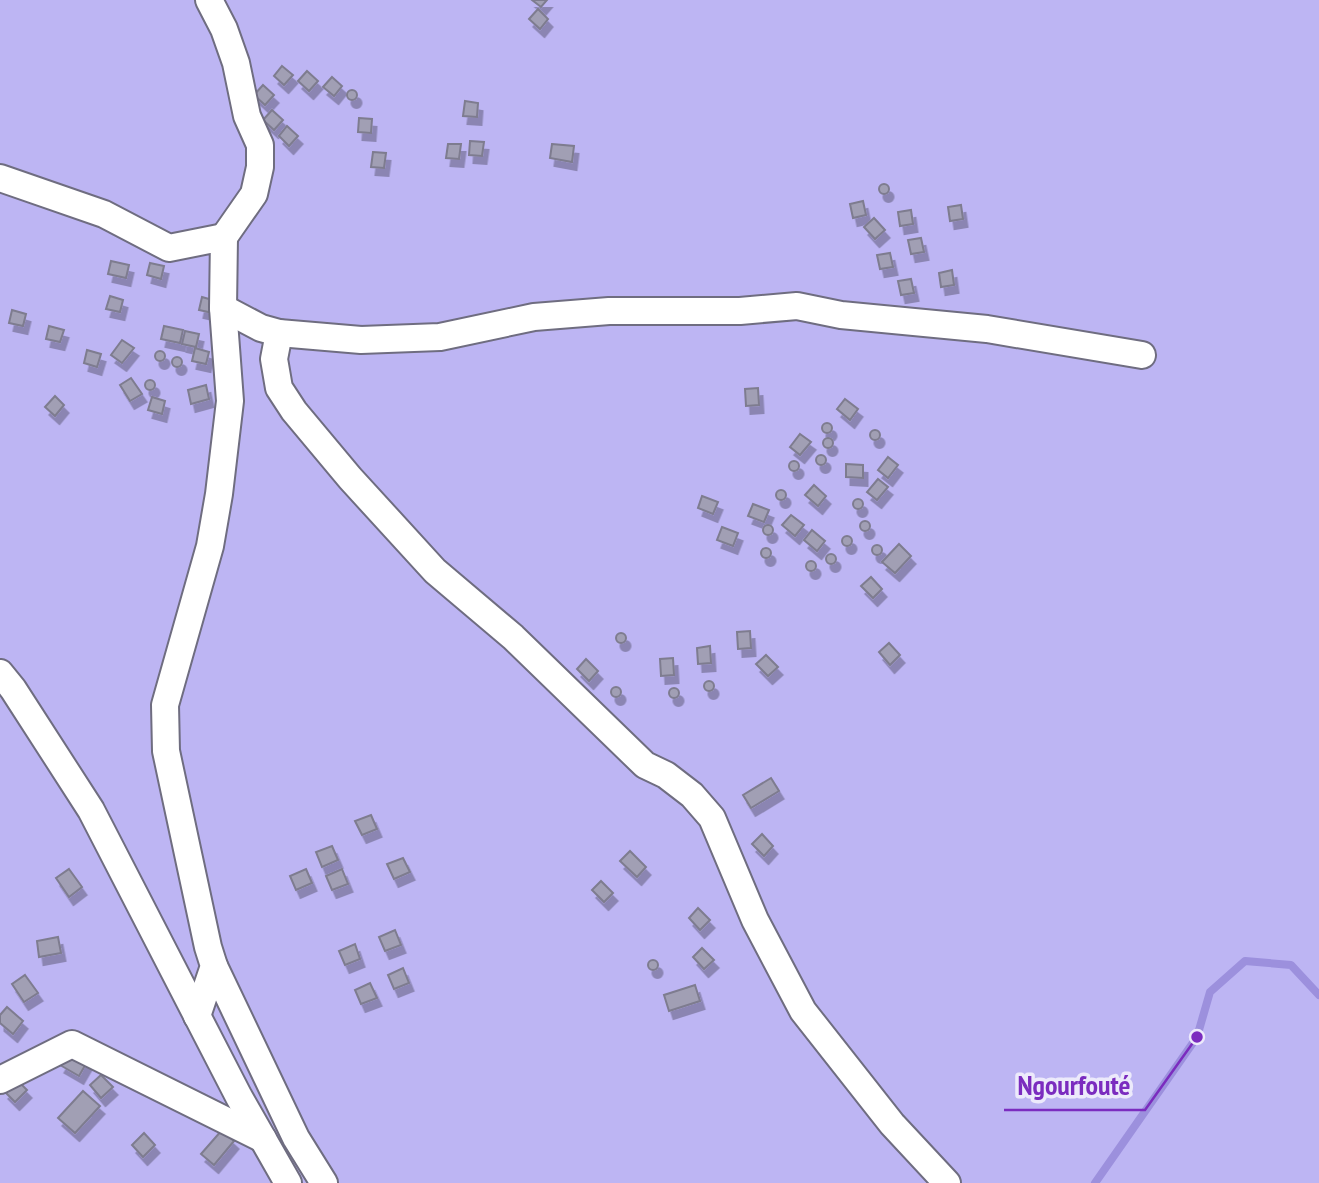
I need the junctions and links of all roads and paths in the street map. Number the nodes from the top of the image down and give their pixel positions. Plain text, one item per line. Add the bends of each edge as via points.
1 (209, 0) edge
2 (0, 178) edge
3 (223, 237) junction
4 (223, 308) junction
5 (279, 333) junction
6 (1142, 355) dead end
7 (0, 674) edge
8 (214, 966) junction
9 (197, 1016) junction
10 (0, 1080) edge
11 (263, 1139) junction
12 (288, 1183) edge
13 (324, 1183) edge
14 (947, 1183) edge

1 - 3 street via 236,64 247,116 260,145 254,194
2 - 3 street via 104,214 169,248
3 - 4 street
4 - 5 street
4 - 8 street via 230,401 219,494 210,546 165,705 166,751
5 - 6 street via 361,340 440,337 534,317 797,306 987,329
5 - 14 street via 274,359 279,388 350,478 435,571 513,637 645,765 692,795 712,818 755,920 803,1011 892,1124
7 - 9 street via 91,810
8 - 9 street
8 - 13 street via 296,1138
9 - 11 street
10 - 11 street via 72,1044
11 - 12 street

